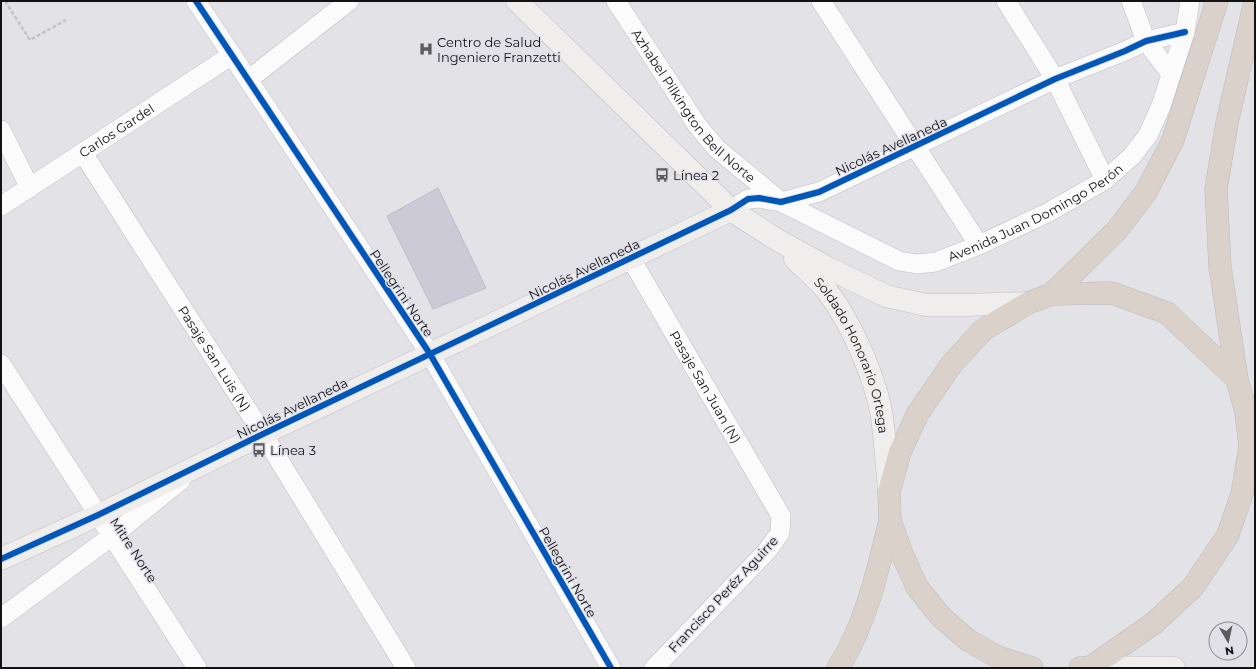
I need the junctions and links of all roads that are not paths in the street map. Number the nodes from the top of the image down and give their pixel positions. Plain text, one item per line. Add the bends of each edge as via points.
1 (196, 1) edge
2 (349, 1) edge
3 (517, 1) edge
4 (616, 1) edge
5 (821, 1) edge
6 (1006, 1) edge
7 (1131, 1) edge
8 (1190, 1) edge
9 (1217, 1) edge
10 (1255, 1) edge
11 (1185, 32) junction
12 (1251, 35) edge
13 (1146, 40) junction
14 (232, 55) junction
15 (1171, 74) junction
16 (1055, 79) junction
17 (248, 80) junction
18 (1, 130) edge
19 (916, 146) junction
20 (84, 153) junction
21 (1105, 180) junction
22 (30, 188) junction
23 (781, 202) junction
24 (1, 206) edge
25 (731, 210) junction
26 (774, 238) junction
27 (979, 245) junction
28 (631, 259) junction
29 (1052, 294) junction
30 (1028, 302) junction
31 (430, 354) junction
32 (1, 364) edge
33 (1237, 379) junction
34 (263, 434) junction
35 (1250, 446) junction
36 (199, 465) junction
37 (1255, 475) edge
38 (889, 492) junction
39 (98, 515) junction
40 (781, 516) joint
41 (890, 520) junction
42 (112, 536) junction
43 (1, 559) edge
44 (1, 618) edge
45 (197, 668) edge
46 (406, 668) edge
47 (611, 668) edge
48 (654, 668) edge
49 (838, 668) edge
50 (1032, 668) edge
51 (1085, 668) edge
52 (1174, 668) edge

1 - 14 street, Pellegrini Norte
2 - 17 street
3 - 25 street, Soldado Honorario Ortega
4 - 23 street, Azhabel Pilkington Bell Norte via 697,125 716,148
5 - 19 street
6 - 16 street
7 - 13 street
8 - 11 street, Avenida Juan Domingo Perón
9 - 29 highway via 1173,140 1146,192 1117,230
10 - 12 highway
11 - 13 street, Nicolás Avellaneda
11 - 15 street, Avenida Juan Domingo Perón
12 - 33 highway via 1227,123 1216,189 1220,267
13 - 15 street
13 - 16 street, Nicolás Avellaneda
14 - 17 street, Pellegrini Norte
14 - 20 street, Carlos Gardel
15 - 21 street, Avenida Juan Domingo Perón via 1148,135 1132,156
16 - 19 street, Nicolás Avellaneda
16 - 21 street
17 - 31 street, Pellegrini Norte
18 - 22 street
19 - 23 street, Nicolás Avellaneda via 819,192
19 - 27 street
20 - 22 street, Carlos Gardel
20 - 34 street, Pasaje San Luis (N)
21 - 27 street, Avenida Juan Domingo Perón via 1047,213
22 - 24 street, Carlos Gardel
23 - 25 street, Nicolás Avellaneda via 748,199
23 - 27 street, Avenida Juan Domingo Perón via 899,261 917,264 936,262
25 - 26 street, Soldado Honorario Ortega
25 - 28 street, Nicolás Avellaneda
26 - 30 street, Soldado Honorario Ortega via 886,296 926,305
26 - 38 street, Soldado Honorario Ortega via 827,291 860,349 882,416
28 - 31 street, Nicolás Avellaneda
28 - 40 street, Pasaje San Juan (N)
29 - 30 highway
29 - 33 highway via 1112,293 1167,313
30 - 38 highway via 983,330 950,365 918,413 900,452
31 - 34 street, Nicolás Avellaneda
31 - 47 street, Pellegrini Norte
32 - 39 street, Mitre Norte
33 - 35 highway via 1246,412
34 - 36 street, Nicolás Avellaneda
34 - 46 street, Pasaje San Luis (N)
35 - 37 street
35 - 51 highway via 1242,494 1228,535 1193,587 1154,623
36 - 39 street, Nicolás Avellaneda
36 - 42 street
38 - 41 highway
39 - 42 street, Mitre Norte
39 - 43 street, Nicolás Avellaneda
40 - 48 street, Francisco Peréz Aguirre via 780,533 767,551
41 - 49 highway via 872,591 858,629
41 - 50 highway via 917,587 941,617 969,641 998,657
42 - 44 street
42 - 45 street, Mitre Norte
51 - 52 street

